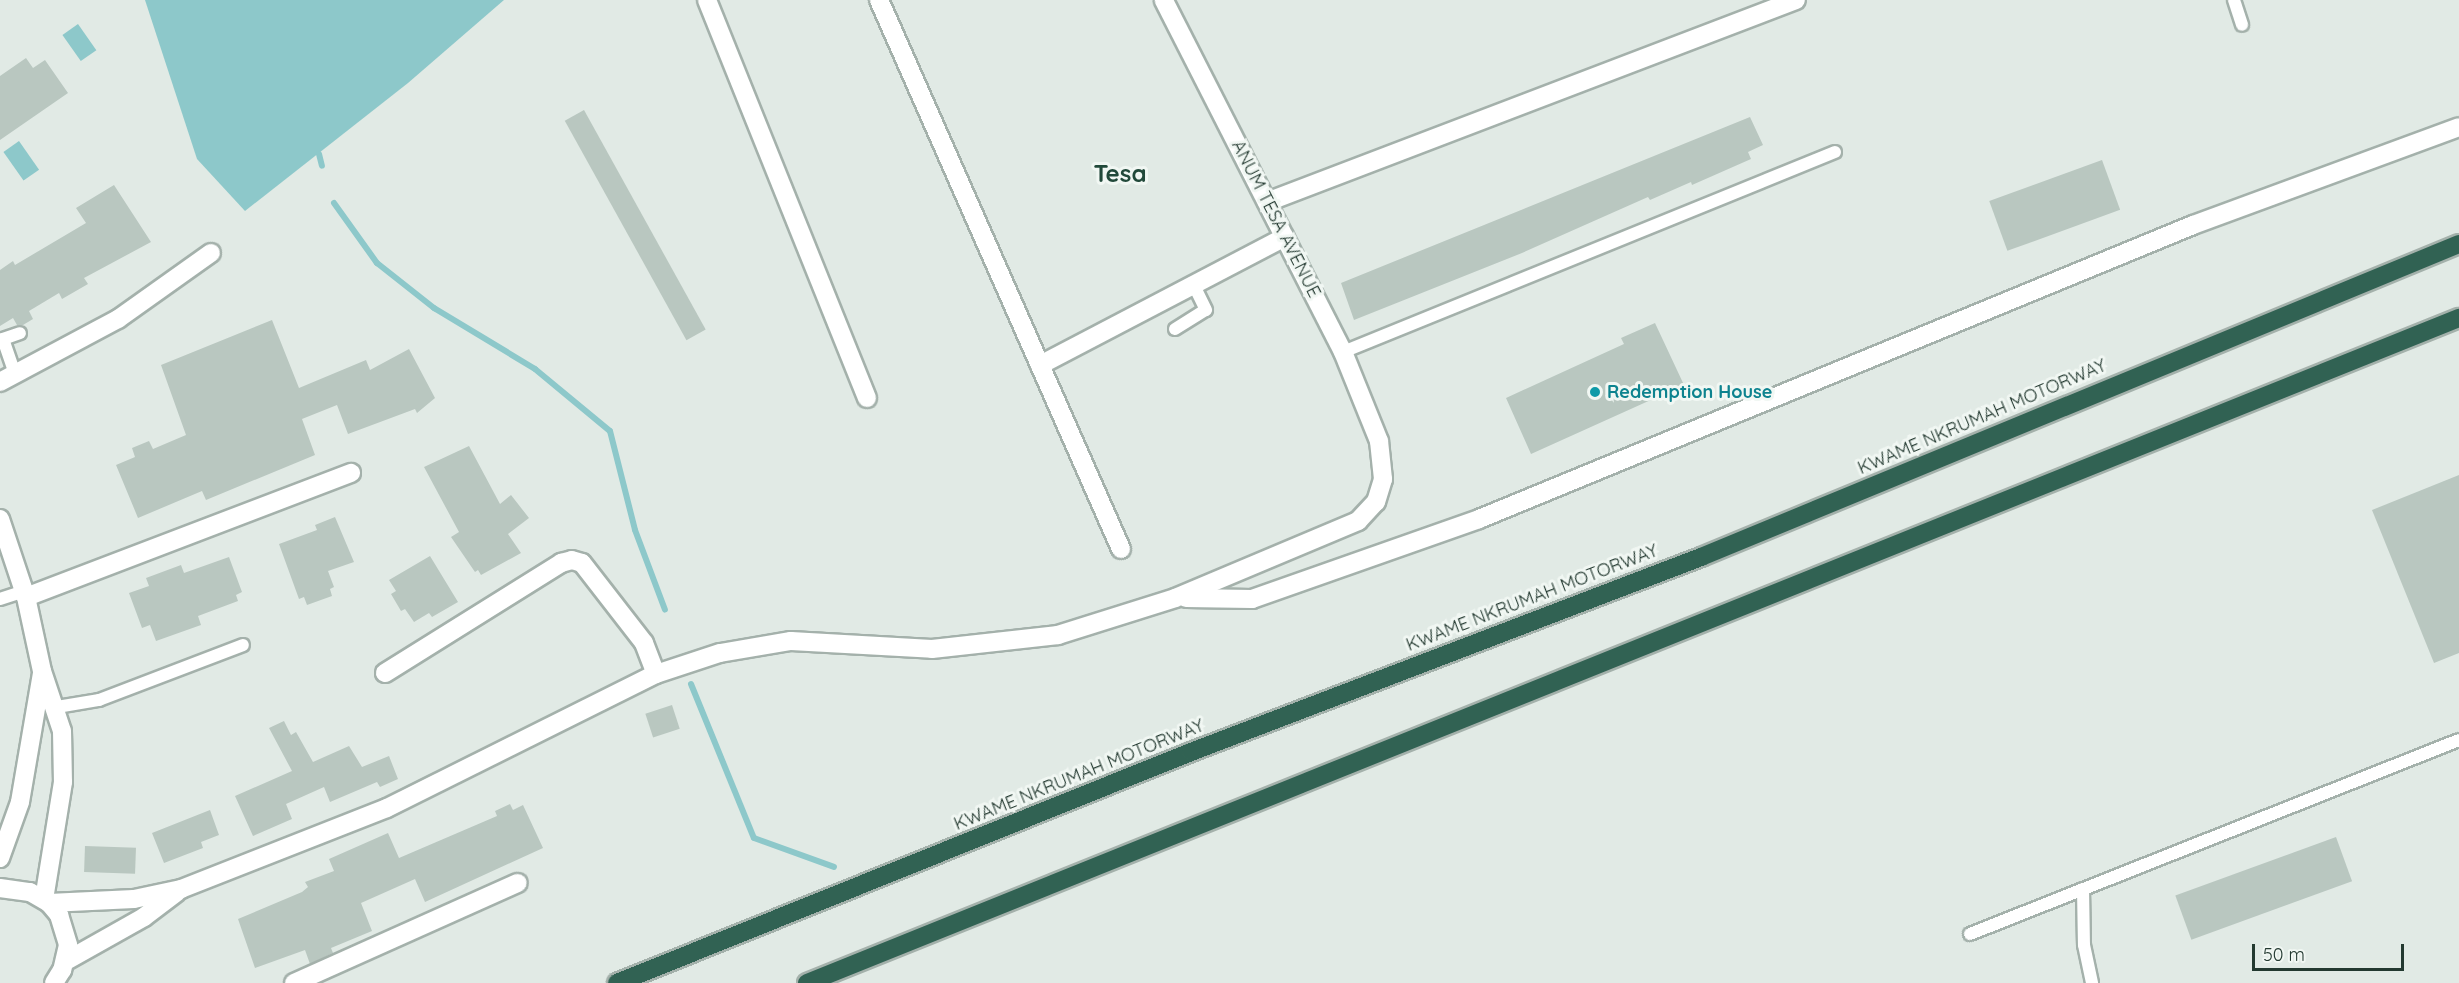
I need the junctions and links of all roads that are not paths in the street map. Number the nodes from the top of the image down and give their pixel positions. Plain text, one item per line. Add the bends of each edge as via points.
1 (707, 0) edge
2 (879, 0) edge
3 (1164, 0) edge
4 (1796, 0) edge
5 (2234, 0) edge
6 (2242, 25) dead end
7 (2459, 127) edge
8 (1835, 152) dead end
9 (1267, 202) junction
10 (1285, 237) junction
11 (2459, 244) edge
12 (211, 253) dead end
13 (1194, 285) junction
14 (2459, 318) edge
15 (1175, 329) dead end
16 (20, 333) dead end
17 (1, 340) edge
18 (1343, 352) junction
19 (1040, 365) junction
20 (8, 377) edge
21 (867, 398) dead end
22 (351, 473) dead end
23 (0, 519) edge
24 (1121, 549) dead end
25 (25, 594) junction
26 (1175, 598) junction
27 (0, 599) edge
28 (243, 645) dead end
29 (42, 672) junction
30 (385, 673) dead end
31 (656, 674) junction
32 (57, 707) junction
33 (2459, 740) edge
34 (0, 858) edge
35 (518, 883) dead end
36 (0, 888) edge
37 (2083, 889) junction
38 (181, 890) junction
39 (46, 901) junction
40 (1970, 934) dead end
41 (66, 961) junction
42 (54, 983) edge
43 (294, 983) edge
44 (617, 983) edge
45 (807, 983) edge
46 (2092, 983) edge

1 - 21 street
2 - 19 street
3 - 9 street, ANUM TESA AVENUE
4 - 9 street
5 - 6 lane
7 - 26 street via 2193,225 1479,519 1252,599
8 - 18 lane
9 - 10 street, ANUM TESA AVENUE
10 - 13 street
10 - 18 street, ANUM TESA AVENUE
11 - 44 highway, KWAME NKRUMAH MOTORWAY via 1701,557 1213,744
12 - 20 street via 118,319
13 - 15 lane via 1206,310
13 - 19 street
14 - 45 highway
16 - 17 lane
17 - 20 lane
18 - 26 street, ANUM TESA AVENUE via 1379,441 1383,479 1376,502 1358,521
19 - 24 street
22 - 25 street
23 - 25 street
25 - 27 lane
25 - 29 street
26 - 31 street via 1058,635 932,649 791,641 720,653
28 - 32 lane via 99,700
29 - 32 street
29 - 34 street via 20,802
30 - 31 street via 561,563 572,560 582,563 644,643
31 - 38 street via 387,808
32 - 39 street via 62,731 63,782
33 - 37 lane
35 - 43 street
36 - 39 street via 15,888
37 - 40 lane
37 - 46 lane via 2084,945
38 - 39 street via 134,899
38 - 41 street via 144,917
39 - 41 street via 65,930
41 - 42 street

